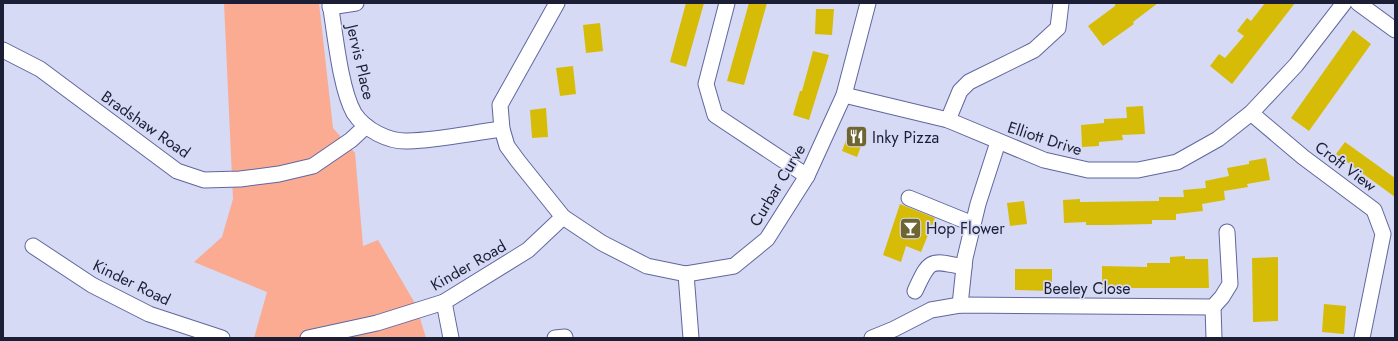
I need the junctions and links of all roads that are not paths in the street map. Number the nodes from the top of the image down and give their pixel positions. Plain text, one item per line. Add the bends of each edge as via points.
1 (356, 3) edge
2 (557, 3) edge
3 (727, 3) edge
4 (868, 3) edge
5 (1061, 3) edge
6 (1344, 3) edge
7 (1358, 3) edge
8 (330, 5) edge
9 (1395, 30) edge
10 (3, 50) edge
11 (844, 95) junction
12 (1251, 113) junction
13 (948, 120) junction
14 (366, 126) junction
15 (502, 129) junction
16 (998, 142) junction
17 (807, 176) junction
18 (910, 198) dead end
19 (563, 217) junction
20 (973, 224) junction
21 (1227, 232) dead end
22 (33, 246) dead end
23 (964, 267) junction
24 (686, 274) junction
25 (915, 291) dead end
26 (444, 302) junction
27 (960, 305) junction
28 (1212, 307) junction
29 (222, 338) edge
30 (308, 338) edge
31 (451, 338) edge
32 (691, 338) edge
33 (872, 338) edge
34 (1214, 338) edge
35 (1362, 338) edge

1 - 8 street
2 - 15 street, Curbar Curve via 500,105
3 - 17 street via 706,84 715,115
4 - 11 street, Curbar Curve
5 - 13 street via 1058,28 1034,50 969,82 960,91
6 - 12 street, Elliott Drive via 1296,64
7 - 9 street
8 - 14 street, Jervis Place via 346,91 354,113
10 - 14 street, Bradshaw Road via 40,69 177,171 204,180 279,174 313,166 352,140
11 - 13 street, Elliott Drive
11 - 17 street, Curbar Curve
12 - 16 street, Elliott Drive via 1218,139 1177,162 1138,170 1088,170 1044,160
12 - 35 street, Croft View via 1303,157 1374,210 1383,234
13 - 16 street, Elliott Drive
14 - 15 street via 389,139 408,141
15 - 19 street, Curbar Curve via 507,146 518,162
16 - 20 street
17 - 24 street, Curbar Curve via 766,239 734,266
18 - 20 street
19 - 24 street, Curbar Curve via 602,243 647,266
19 - 26 street, Kinder Road via 528,250
20 - 23 street
21 - 28 street via 1230,284
22 - 29 street, Kinder Road via 92,285 149,314
23 - 25 street via 940,262 931,263
23 - 27 street
24 - 32 street
26 - 30 street, Kinder Road via 377,323
26 - 31 street
27 - 28 street, Beeley Close
27 - 33 street, Beeley Close via 931,310 894,330
28 - 34 street

